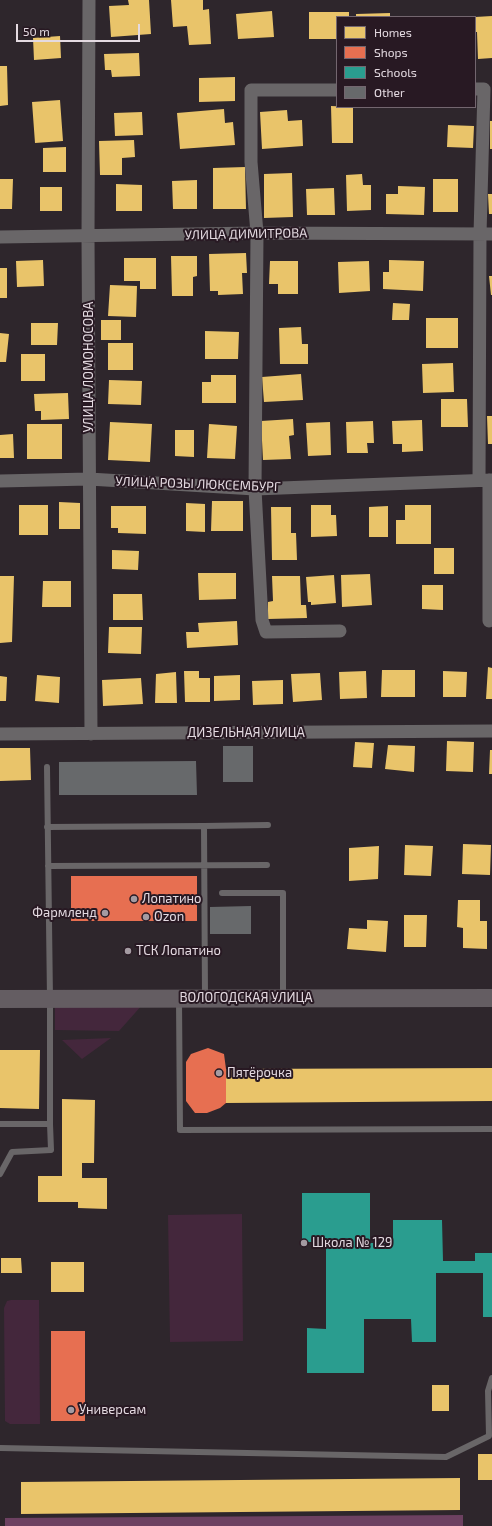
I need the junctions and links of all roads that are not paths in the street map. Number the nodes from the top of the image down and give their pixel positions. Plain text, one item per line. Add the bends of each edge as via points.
1 (89, 0) edge
2 (476, 89) edge
3 (336, 90) edge
4 (258, 233) junction
5 (486, 234) edge
6 (88, 236) junction
7 (0, 237) edge
8 (90, 479) junction
9 (486, 480) edge
10 (0, 482) edge
11 (255, 489) junction
12 (489, 621) dead end
13 (340, 631) dead end
14 (492, 731) edge
15 (0, 734) edge
16 (91, 734) junction
17 (46, 767) dead end
18 (268, 825) dead end
19 (204, 826) junction
20 (47, 827) junction
21 (267, 865) dead end
22 (48, 866) junction
23 (204, 866) junction
24 (222, 893) dead end
25 (179, 998) junction
26 (205, 998) junction
27 (283, 998) junction
28 (492, 998) edge
29 (0, 999) edge
30 (50, 999) junction
31 (0, 1124) edge
32 (50, 1124) junction
33 (492, 1129) edge
34 (0, 1174) edge
35 (492, 1378) edge
36 (0, 1448) edge

1 - 6 street, УЛИЦА ЛОМОНОСОВА
2 - 5 street via 484,89
3 - 4 street via 251,90 251,162
4 - 5 street, УЛИЦА ДИМИТРОВА
4 - 6 street, УЛИЦА ДИМИТРОВА
4 - 11 street
5 - 9 street
6 - 7 street, УЛИЦА ДИМИТРОВА
6 - 8 street, УЛИЦА ЛОМОНОСОВА
8 - 10 street, УЛИЦА РОЗЫ ЛЮКСЕМБУРГ
8 - 11 street, УЛИЦА РОЗЫ ЛЮКСЕМБУРГ
8 - 16 street, УЛИЦА ЛОМОНОСОВА
9 - 11 street, УЛИЦА РОЗЫ ЛЮКСЕМБУРГ
9 - 12 street
11 - 13 street via 262,620 266,632
14 - 16 street, ДИЗЕЛЬНАЯ УЛИЦА
15 - 16 street, ДИЗЕЛЬНАЯ УЛИЦА
17 - 20 lane
18 - 19 lane
19 - 20 lane
19 - 23 lane
20 - 22 lane
21 - 23 lane
22 - 23 lane
22 - 30 lane
23 - 26 lane
24 - 27 lane via 283,893
25 - 26 main road, ВОЛОГОДСКАЯ УЛИЦА
25 - 30 main road, ВОЛОГОДСКАЯ УЛИЦА
25 - 33 lane via 180,1130
26 - 27 main road, ВОЛОГОДСКАЯ УЛИЦА
27 - 28 main road, ВОЛОГОДСКАЯ УЛИЦА
29 - 30 main road, ВОЛОГОДСКАЯ УЛИЦА
30 - 32 lane
31 - 32 lane
32 - 34 lane via 52,1150 12,1152
35 - 36 lane via 488,1391 489,1436 446,1457

